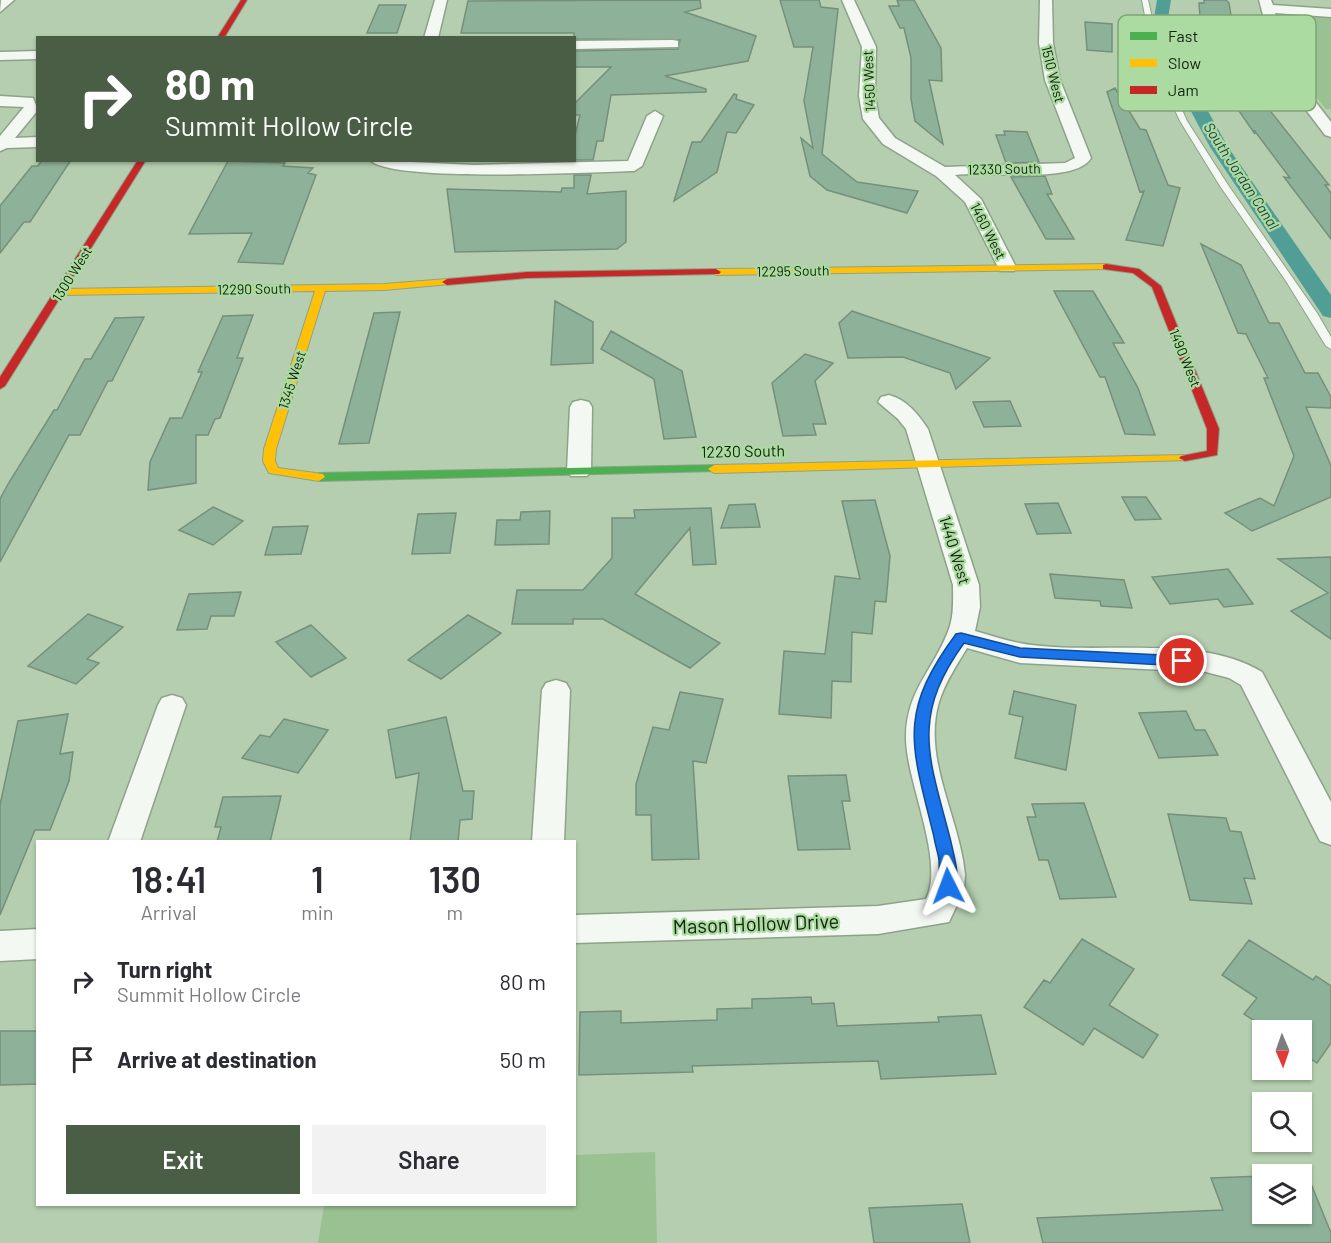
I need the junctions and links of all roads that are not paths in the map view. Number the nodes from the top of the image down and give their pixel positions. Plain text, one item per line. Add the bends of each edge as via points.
1 (0, 0) edge
2 (8, 0) edge
3 (244, 0) edge
4 (441, 0) edge
5 (848, 0) edge
6 (1046, 0) edge
7 (1144, 0) edge
8 (1266, 5) edge
9 (0, 8) edge
10 (1331, 13) edge
11 (1146, 15) edge
12 (221, 36) edge
13 (432, 36) edge
14 (673, 44) dead end
15 (576, 45) edge
16 (36, 55) edge
17 (0, 56) edge
18 (0, 101) edge
19 (1179, 111) edge
20 (1315, 111) edge
21 (655, 116) dead end
22 (1331, 132) edge
23 (36, 142) edge
24 (2, 144) edge
25 (904, 152) junction
26 (882, 157) dead end
27 (141, 162) edge
28 (404, 162) edge
29 (431, 164) edge
30 (1065, 168) joint
31 (942, 172) junction
32 (1007, 267) junction
33 (1138, 270) joint
34 (447, 282) joint
35 (321, 288) junction
36 (61, 292) junction
37 (1331, 346) edge
38 (0, 386) edge
39 (890, 402) dead end
40 (581, 407) dead end
41 (1213, 453) joint
42 (928, 464) junction
43 (273, 471) joint
44 (579, 471) junction
45 (961, 638) junction
46 (556, 690) dead end
47 (172, 705) dead end
48 (1331, 832) edge
49 (125, 840) edge
50 (548, 840) edge
51 (576, 929) edge
52 (36, 944) edge
53 (0, 946) edge

1 - 2 street
2 - 9 street
3 - 12 street
4 - 13 street
5 - 25 street, 1450 West via 869,47 867,96 871,119
6 - 30 street, 1510 West via 1043,33 1055,92 1084,155 1079,164
7 - 11 lane
8 - 10 street
14 - 15 street
16 - 17 street
18 - 24 street via 28,101 32,107
19 - 37 lane via 1195,141
20 - 22 street
21 - 29 street via 634,166 474,170
23 - 24 street
25 - 26 street
25 - 31 street, 1450 West
27 - 36 street, 1300 West
28 - 29 street
30 - 31 street, 12330 South
31 - 32 street, 1460 West via 972,198
32 - 33 street, 12295 South via 1102,266
32 - 34 street, 12295 South via 527,275
33 - 41 street, 1490 West via 1156,286 1213,429
34 - 35 street, 12290 South
35 - 36 street, 12290 South
35 - 43 street, 1345 West via 270,449
36 - 38 street, 1300 West
39 - 42 street, 1440 West via 906,414 916,429
40 - 44 street
41 - 42 street, 12230 South via 1178,459
42 - 44 street, 12230 South
42 - 45 street, 1440 West via 966,585 969,602
43 - 44 street, 12230 South via 318,477
45 - 48 street via 1020,653 1206,662 1239,670 1252,679
45 - 51 street, Mason Hollow Drive via 927,692 921,724 923,759 947,859 948,886 937,912 878,920
46 - 50 street
47 - 49 street
52 - 53 street

